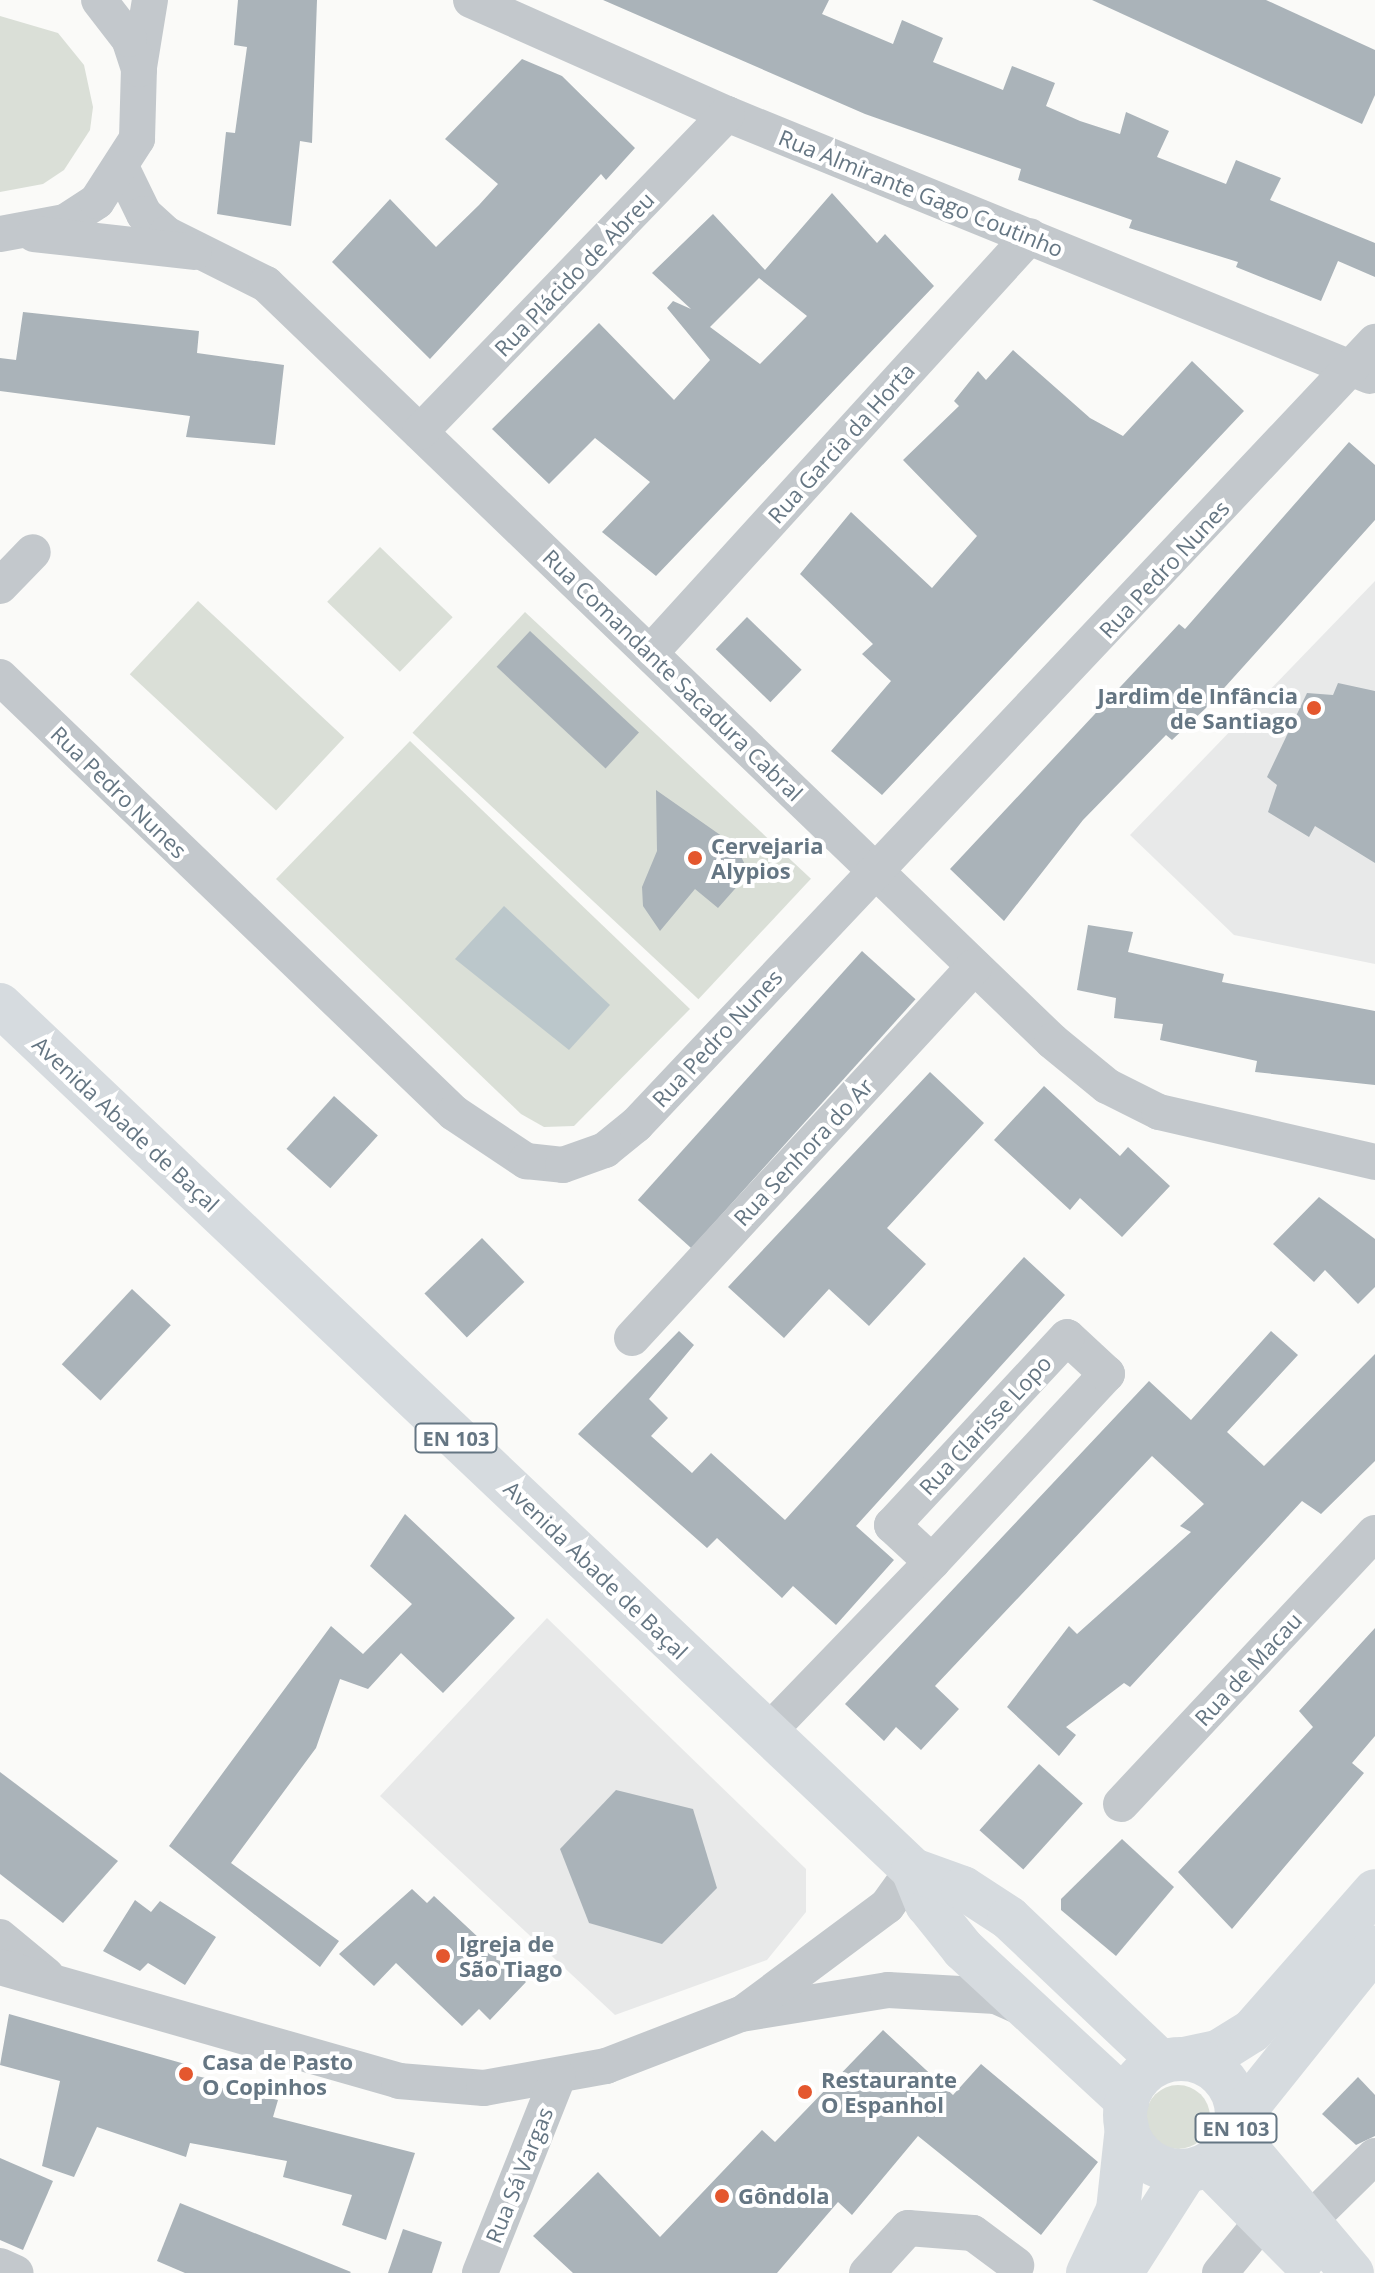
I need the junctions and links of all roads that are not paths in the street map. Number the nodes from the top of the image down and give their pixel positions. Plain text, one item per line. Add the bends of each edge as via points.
1 (99, 0) edge
2 (150, 0) edge
3 (471, 0) edge
4 (139, 69) junction
5 (727, 114) junction
6 (123, 171) junction
7 (14, 234) edge
8 (1030, 236) junction
9 (199, 252) junction
10 (1367, 363) edge
11 (420, 432) junction
12 (33, 552) dead end
13 (0, 586) edge
14 (652, 651) junction
15 (0, 677) edge
16 (876, 872) junction
17 (974, 967) junction
18 (0, 1005) edge
19 (1375, 1162) edge
20 (632, 1338) dead end
21 (1375, 1533) edge
22 (932, 1562) junction
23 (767, 1733) junction
24 (1121, 1804) dead end
25 (913, 1870) junction
26 (1375, 1891) edge
27 (0, 1937) edge
28 (1375, 1948) edge
29 (0, 1967) edge
30 (59, 1986) junction
31 (1028, 2010) junction
32 (741, 2014) junction
33 (1172, 2061) junction
34 (558, 2077) junction
35 (1127, 2114) junction
36 (1216, 2147) junction
37 (1375, 2156) edge
38 (1263, 2220) junction
39 (1306, 2224) junction
40 (1016, 2265) dead end
41 (0, 2266) edge
42 (482, 2272) edge
43 (16, 2273) edge
44 (867, 2273) edge
45 (1088, 2273) edge
46 (1121, 2273) edge
47 (1220, 2273) edge
48 (1314, 2273) edge
49 (1352, 2273) edge

1 - 4 street via 129,39
2 - 4 street
3 - 5 street, Rua Almirante Gago Coutinho
4 - 6 street via 143,104
5 - 8 street, Rua Almirante Gago Coutinho
5 - 11 street, Rua Plácido de Abreu
6 - 7 street via 65,222
6 - 9 street, Rua Comandante Sacadura Cabral via 144,214
7 - 9 street, Rua Comandante Sacadura Cabral
8 - 10 street, Rua Almirante Gago Coutinho
8 - 14 street, Rua Garcia da Horta
9 - 11 street, Rua Comandante Sacadura Cabral via 266,284
10 - 16 street, Rua Pedro Nunes
11 - 14 street, Rua Comandante Sacadura Cabral
12 - 13 street
14 - 16 street, Rua Comandante Sacadura Cabral
15 - 16 street, Rua Pedro Nunes via 454,1113 526,1161 563,1165 605,1150 636,1125
16 - 17 street, Rua Comandante Sacadura Cabral
17 - 19 street, Rua Comandante Sacadura Cabral via 1096,1077 1159,1112
17 - 20 street, Rua Senhora do Ar
18 - 23 main road, Avenida Abade de Baçal / EN 103
21 - 24 street, Rua de Macau
22 - 22 street, Rua Clarisse Lopo via 1107,1374 1067,1337 892,1525
22 - 23 street, Rua Clarisse Lopo
23 - 25 main road, Avenida Abade de Baçal / EN 103
25 - 31 main road, Avenida Abade de Baçal / EN 103 via 946,1930
25 - 32 street via 887,1906
25 - 33 main road, Avenida Abade de Baçal / EN 103 via 963,1888 1009,1918
26 - 33 main road via 1252,2031 1218,2052
27 - 30 street
28 - 36 main road
29 - 30 street
30 - 34 street via 399,2081 484,2088
31 - 32 street via 996,1996 914,1987
31 - 35 main road, Avenida Abade de Baçal / EN 103
32 - 34 street
33 - 35 main road via 1139,2078
33 - 36 main road, Avenida Abade de Baçal / EN 103 via 1223,2078
34 - 42 street, Rua Sá Vargas
35 - 36 main road, Avenida Abade de Baçal / EN 103 via 1148,2160
35 - 45 main road via 1118,2210
36 - 38 main road, Avenida Abade de Baçal / EN 103
36 - 39 main road, Avenida Abade de Baçal / EN 103
36 - 46 main road
37 - 39 street
38 - 47 street
38 - 48 main road, Avenida Abade de Baçal / EN 103
39 - 49 main road, Avenida Abade de Baçal / EN 103
40 - 44 street via 973,2233 908,2228
41 - 43 street

